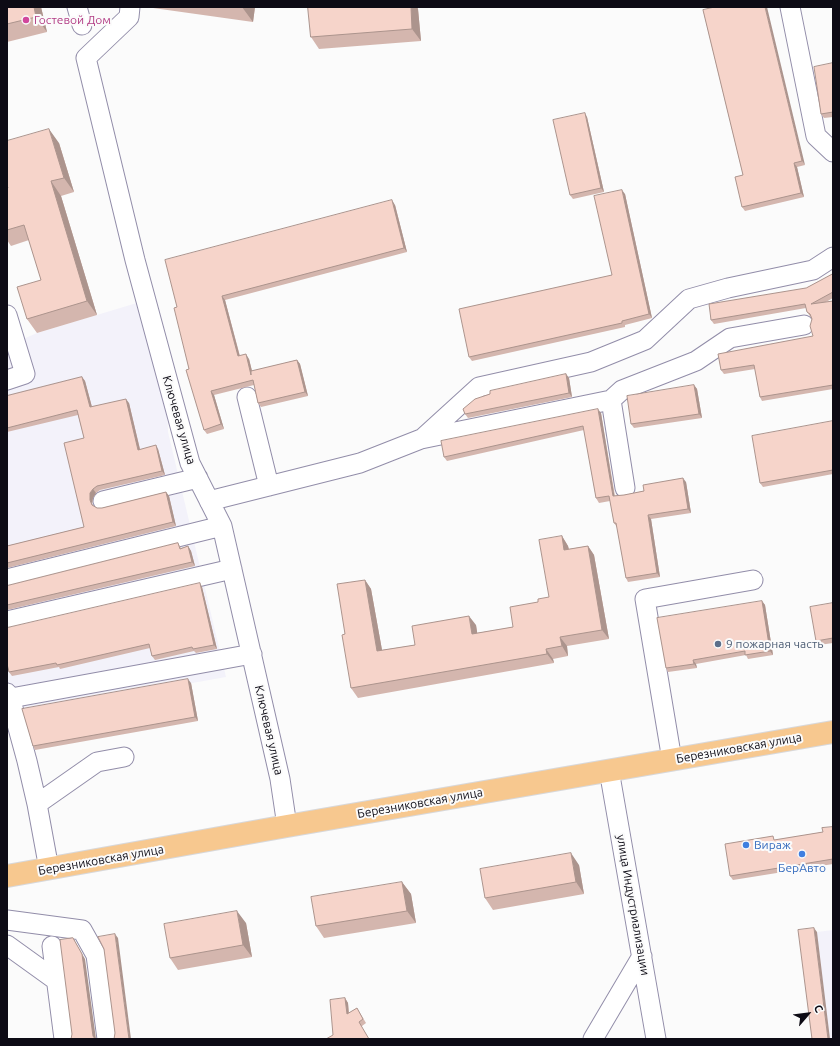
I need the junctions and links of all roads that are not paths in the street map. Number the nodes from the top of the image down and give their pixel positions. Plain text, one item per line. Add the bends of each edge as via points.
1 (77, 7) edge
2 (130, 7) edge
3 (790, 7) edge
4 (82, 25) dead end
5 (833, 152) edge
6 (833, 257) edge
7 (7, 315) edge
8 (804, 325) dead end
9 (7, 380) edge
10 (247, 397) dead end
11 (611, 400) junction
12 (422, 439) junction
13 (198, 478) junction
14 (269, 486) junction
15 (625, 488) dead end
16 (103, 501) dead end
17 (209, 501) junction
18 (222, 526) junction
19 (232, 569) junction
20 (7, 579) edge
21 (753, 580) dead end
22 (7, 621) edge
23 (252, 654) junction
24 (9, 695) edge
25 (833, 732) edge
26 (124, 757) dead end
27 (672, 760) junction
28 (609, 770) junction
29 (38, 804) junction
30 (287, 826) junction
31 (49, 869) junction
32 (7, 876) edge
33 (7, 920) edge
34 (7, 945) edge
35 (52, 946) dead end
36 (642, 956) junction
37 (57, 981) junction
38 (64, 1039) edge
39 (107, 1039) edge
40 (593, 1039) edge
41 (656, 1039) edge

1 - 4 street
2 - 13 street, Ключевая улица via 128,17 86,58 135,260 190,463
3 - 5 street via 816,136
6 - 12 street via 813,270 689,299 645,340 591,362 479,386
7 - 9 street via 25,374
8 - 11 street via 730,338 696,361 622,390
10 - 14 street
11 - 12 street
11 - 15 street
12 - 14 street via 360,463
13 - 16 street
13 - 17 street, Ключевая улица
14 - 17 street
17 - 18 street, Ключевая улица
18 - 19 street, Ключевая улица
18 - 20 street
19 - 22 street
19 - 23 street, Ключевая улица
21 - 27 street via 644,599
23 - 24 street
23 - 30 street, Ключевая улица via 280,779
24 - 29 street
25 - 27 main road, Березниковская улица
26 - 29 street via 98,762
27 - 28 main road, Березниковская улица
28 - 30 main road, Березниковская улица
28 - 36 street, улица Индустриализации
29 - 31 street
30 - 31 main road, Березниковская улица
31 - 32 main road, Березниковская улица
33 - 39 street via 82,930 96,955
34 - 37 street
35 - 37 street
36 - 40 street
36 - 41 street, улица Индустриализации
37 - 38 street

